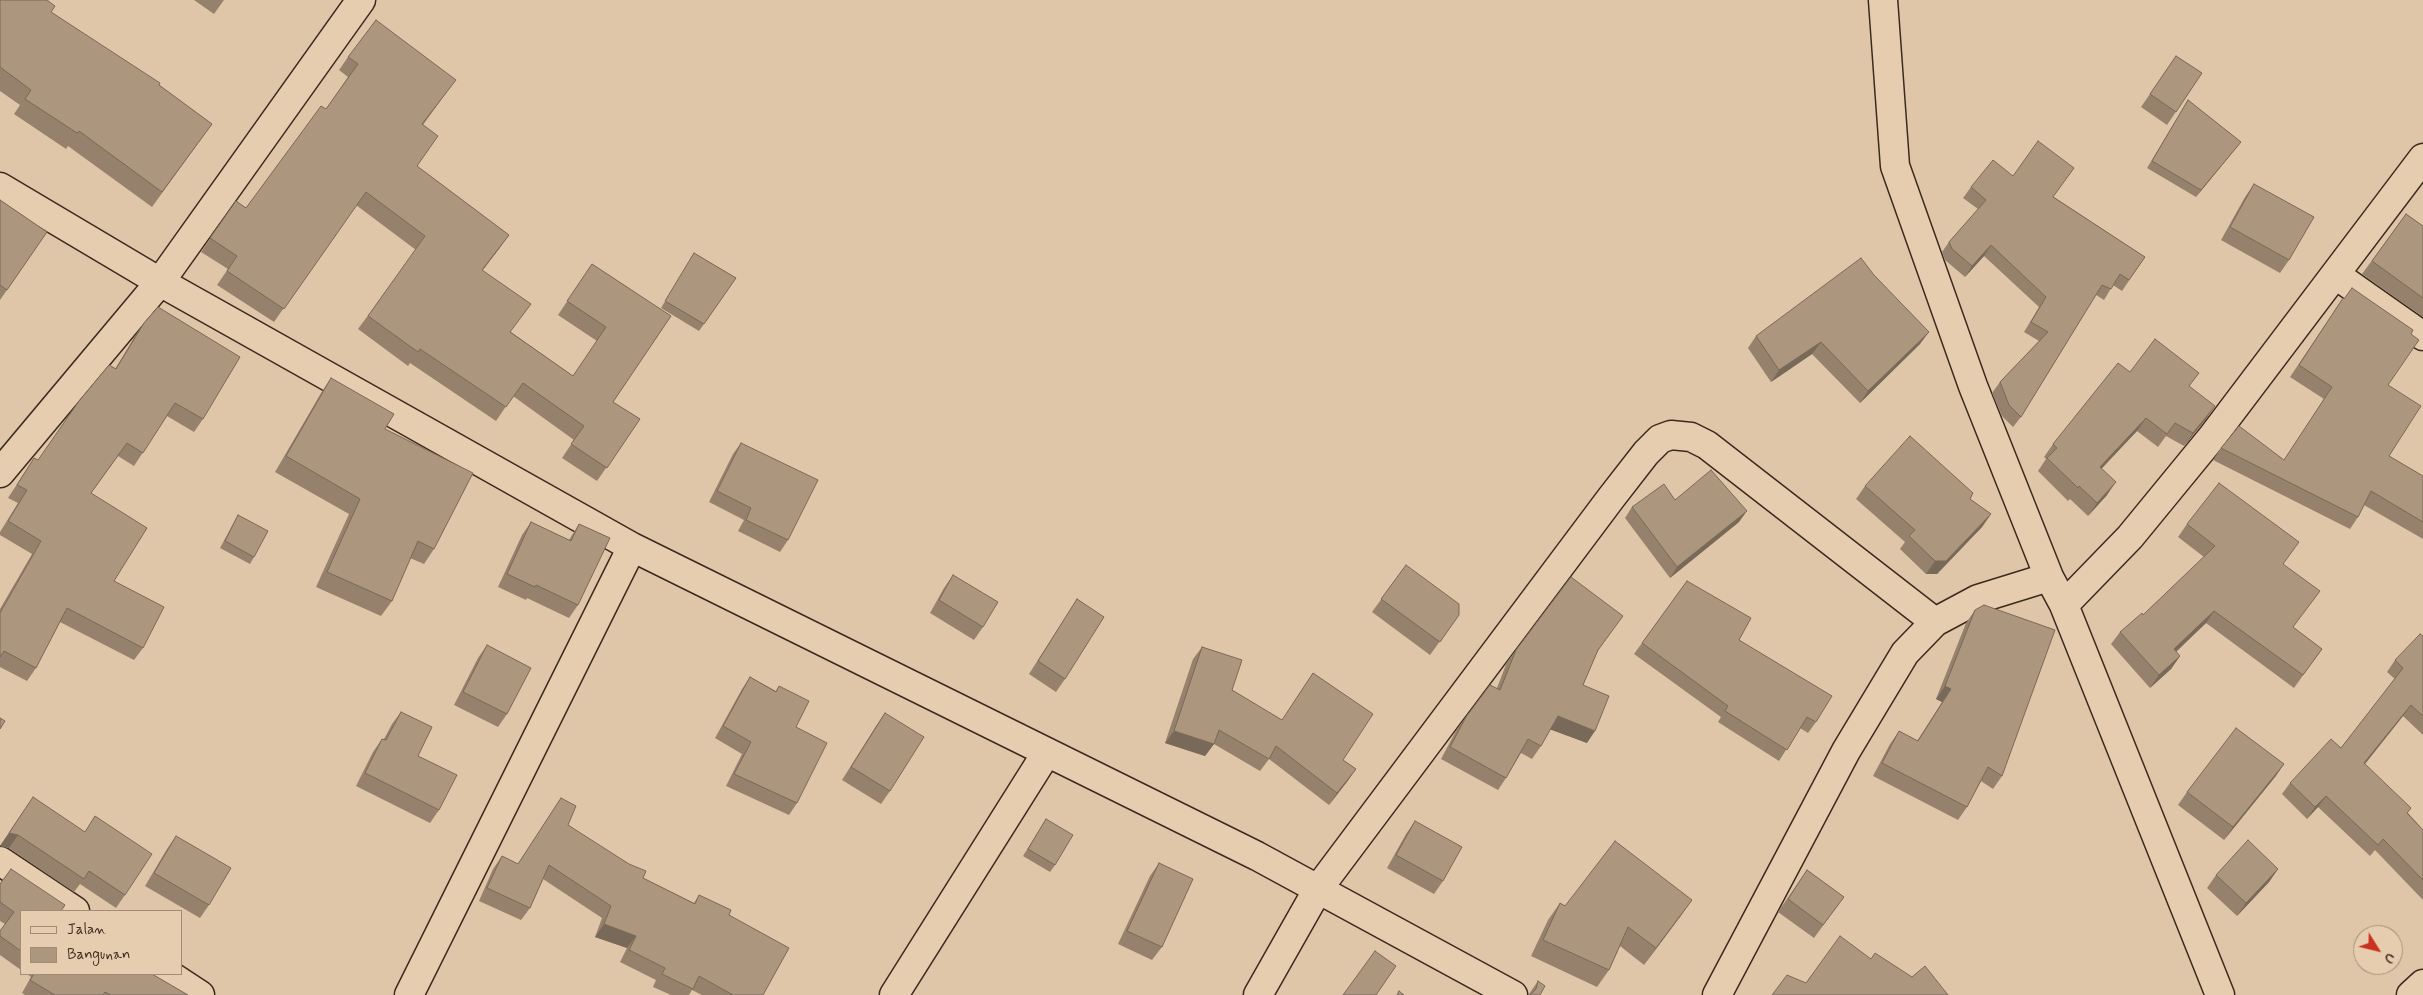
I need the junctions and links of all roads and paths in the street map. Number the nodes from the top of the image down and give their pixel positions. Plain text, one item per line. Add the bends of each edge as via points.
1 (361, 0) edge
2 (1883, 0) edge
3 (2423, 158) edge
4 (0, 187) edge
5 (2336, 275) junction
6 (160, 282) junction
7 (2423, 336) edge
8 (0, 473) edge
9 (632, 547) junction
10 (2049, 577) junction
11 (2064, 605) junction
12 (1935, 622) junction
13 (1047, 752) junction
14 (0, 862) edge
15 (1318, 889) junction
16 (73, 910) edge
17 (170, 975) edge
18 (2423, 984) edge
19 (200, 995) edge
20 (409, 995) edge
21 (894, 995) edge
22 (1258, 995) edge
23 (1513, 995) edge
24 (1717, 995) edge
25 (2220, 995) edge
26 (2412, 995) edge

1 - 6 street
2 - 10 street via 1895,166 1973,386
3 - 5 street
4 - 6 street
5 - 7 street
5 - 11 street via 2257,380 2130,537
6 - 8 street
6 - 9 street
9 - 13 street
9 - 20 street
10 - 11 street
10 - 12 street via 1978,599
11 - 25 street
12 - 15 street via 1707,445 1691,437 1672,434 1646,453
12 - 24 street via 1905,653 1846,751
13 - 15 street
13 - 21 street
14 - 16 street
15 - 22 street
15 - 23 street
17 - 19 street
18 - 26 street

